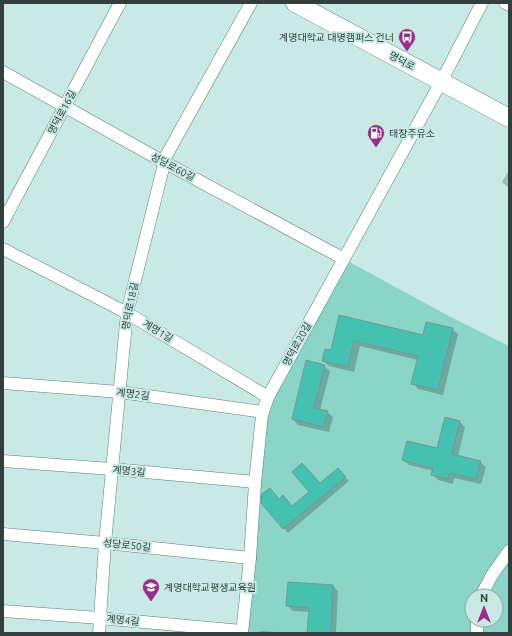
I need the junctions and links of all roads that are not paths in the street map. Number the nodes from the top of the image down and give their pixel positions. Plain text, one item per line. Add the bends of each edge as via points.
1 (120, 3) edge
2 (251, 3) edge
3 (296, 3) edge
4 (482, 3) edge
5 (505, 3) edge
6 (509, 5) edge
7 (3, 72) edge
8 (441, 82) junction
9 (64, 107) junction
10 (509, 118) edge
11 (164, 162) junction
12 (3, 222) edge
13 (3, 249) edge
14 (344, 259) junction
15 (127, 313) junction
16 (3, 383) edge
17 (120, 392) junction
18 (268, 397) junction
19 (262, 412) junction
20 (3, 461) edge
21 (112, 469) junction
22 (255, 482) junction
23 (3, 534) edge
24 (105, 542) junction
25 (509, 551) edge
26 (250, 558) junction
27 (485, 588) edge
28 (3, 611) edge
29 (100, 618) junction
30 (242, 632) edge
31 (99, 633) edge

1 - 9 street, 명덕로16길
2 - 11 street, 명덕로18길
3 - 8 main road, 명덕로
4 - 8 street, 명덕로20길
5 - 6 street
7 - 9 street, 성당로60길
8 - 10 main road, 명덕로
8 - 14 street, 명덕로20길
9 - 11 street, 성당로60길
9 - 12 street, 명덕로16길
11 - 14 street, 성당로60길
11 - 15 street, 명덕로18길
13 - 15 street, 계명1길
14 - 18 street, 명덕로20길
15 - 17 street, 명덕로18길
15 - 18 street, 계명1길
16 - 17 street, 계명2길
17 - 19 street, 계명2길
17 - 21 street, 명덕로18길
18 - 19 street, 명덕로20길
19 - 22 street, 명덕로20길
20 - 21 street, 계명3길
21 - 22 street, 계명3길
21 - 24 street, 명덕로18길
22 - 26 street, 명덕로20길
23 - 24 street, 성당로50길
24 - 26 street, 성당로50길
24 - 29 street, 명덕로18길
25 - 27 street
26 - 30 street, 명덕로20길
28 - 29 street, 계명4길
29 - 30 street, 계명4길
29 - 31 street, 명덕로18길

